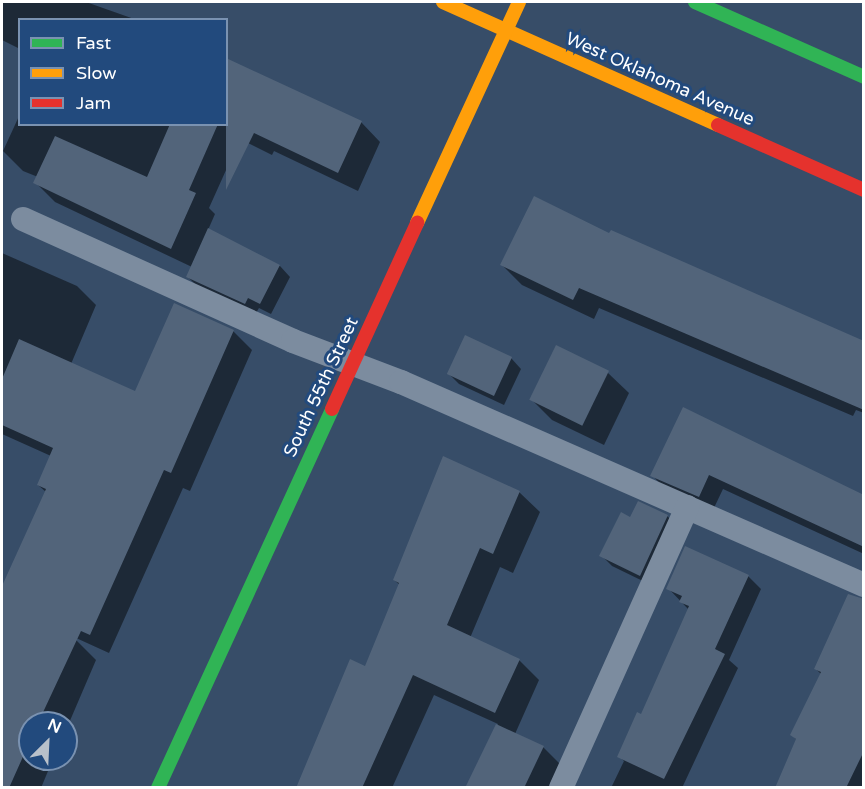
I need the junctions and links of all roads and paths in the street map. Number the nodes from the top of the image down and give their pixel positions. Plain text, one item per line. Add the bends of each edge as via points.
1 (442, 2) edge
2 (519, 2) edge
3 (696, 2) edge
4 (506, 30) junction
5 (864, 76) edge
6 (864, 190) edge
7 (23, 219) dead end
8 (351, 364) junction
9 (687, 507) junction
10 (864, 585) edge
11 (158, 788) edge
12 (561, 788) edge

1 - 4 street, West Oklahoma Avenue
2 - 4 street, South 55th Street
3 - 5 street
4 - 6 street, West Oklahoma Avenue
4 - 8 street, South 55th Street
7 - 8 lane
8 - 9 lane via 401,382
8 - 11 street, South 55th Street
9 - 10 lane
9 - 12 lane

